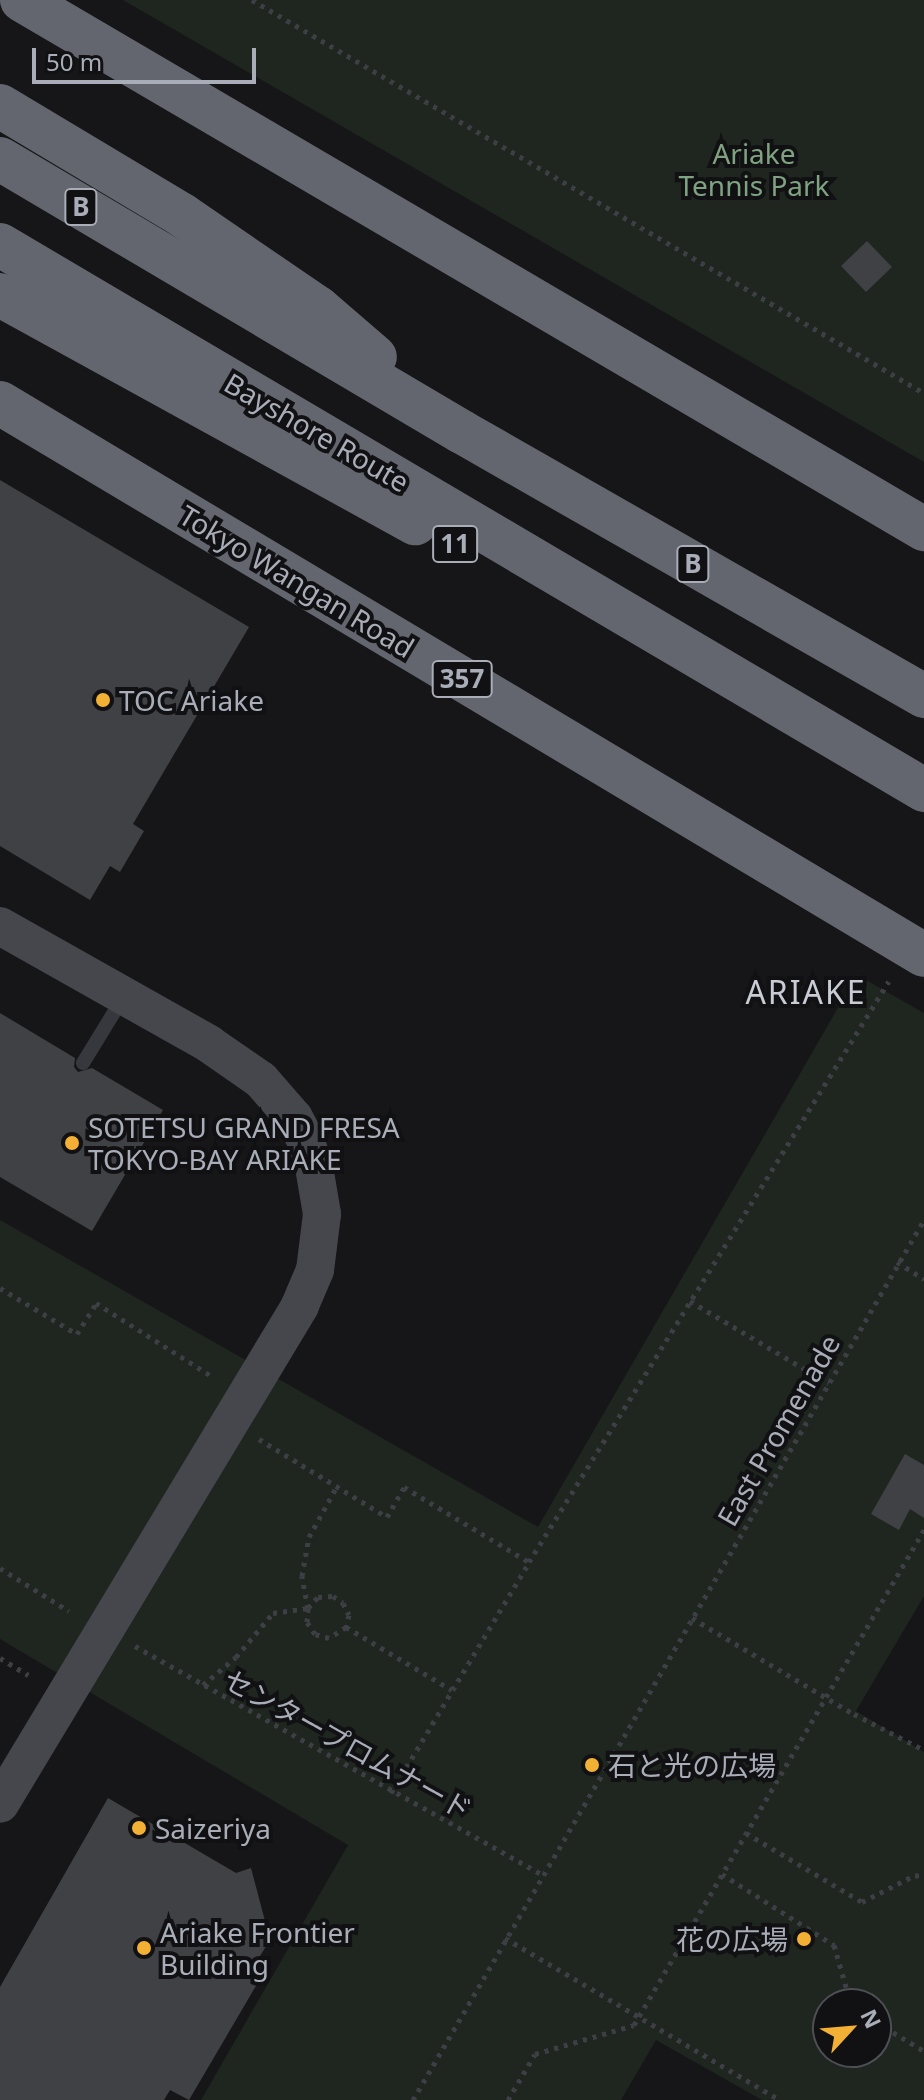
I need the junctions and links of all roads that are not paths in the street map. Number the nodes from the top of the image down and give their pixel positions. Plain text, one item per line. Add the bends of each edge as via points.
1 (22, 0) edge
2 (0, 106) edge
3 (0, 159) edge
4 (0, 245) edge
5 (0, 295) edge
6 (115, 337) junction
7 (0, 403) edge
8 (462, 432) junction
9 (924, 529) edge
10 (924, 696) edge
11 (924, 790) edge
12 (1, 927) edge
13 (924, 955) edge
14 (124, 996) junction
15 (83, 1063) dead end
16 (0, 1804) edge

1 - 9 highway
2 - 8 highway via 182,215 318,308
3 - 8 highway, B
4 - 6 highway
5 - 6 highway, 11
6 - 11 highway, 11 via 709,681 810,722
7 - 13 highway, Tokyo Wangan Road / 357
8 - 10 highway, B
12 - 14 street
14 - 15 lane
14 - 16 street via 244,1067 294,1118 320,1194 315,1270 300,1306

